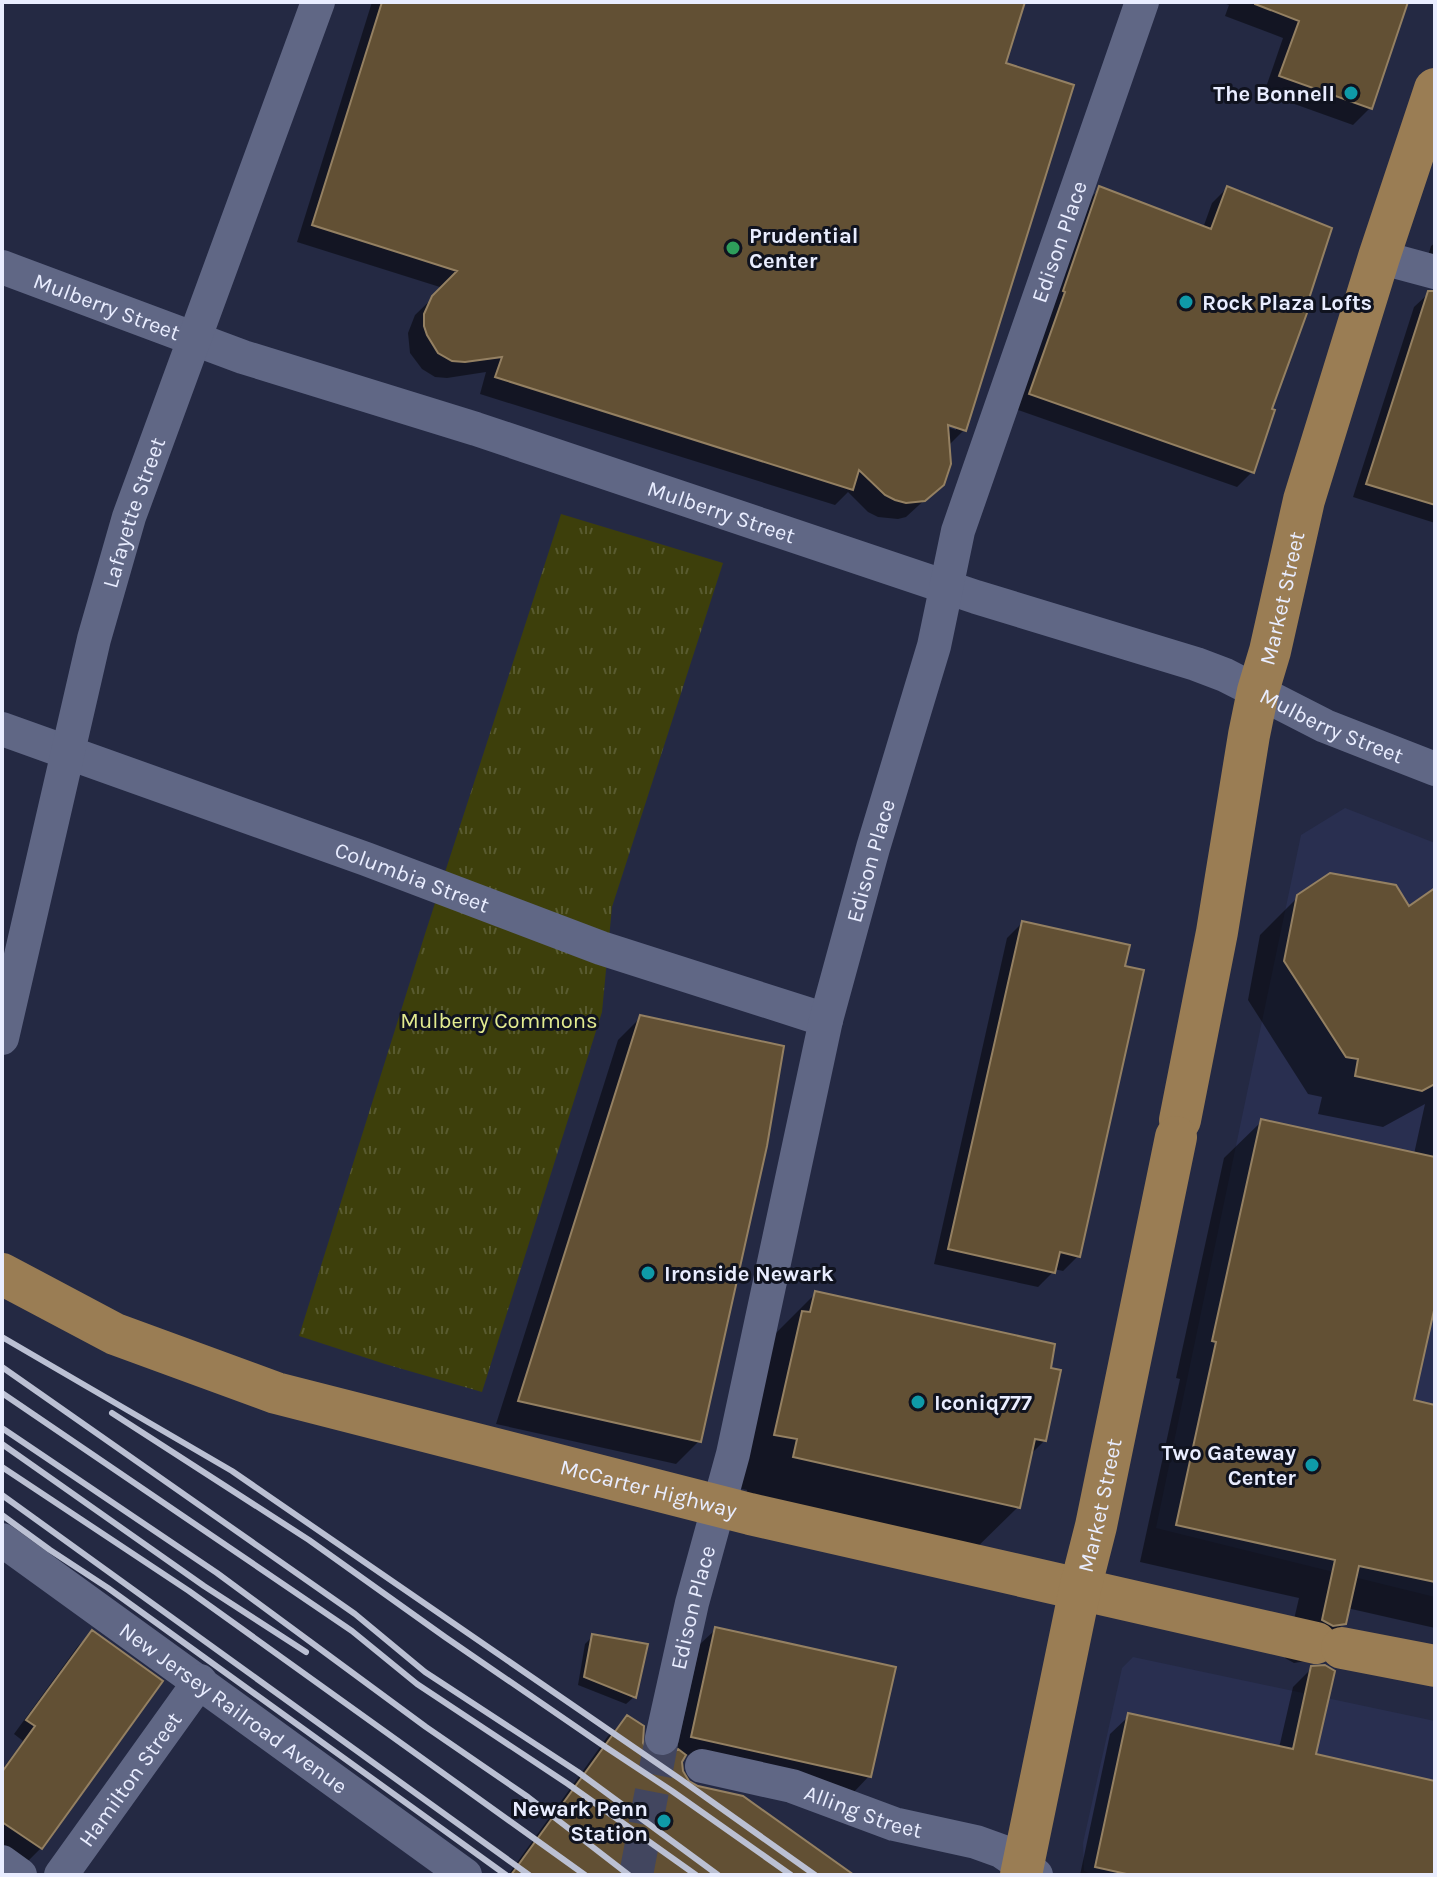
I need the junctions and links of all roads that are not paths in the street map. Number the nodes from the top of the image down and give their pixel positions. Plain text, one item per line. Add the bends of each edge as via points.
1 (318, 2) edge
2 (1142, 2) edge
3 (1435, 89) edge
4 (1379, 257) junction
5 (2, 267) edge
6 (1435, 272) edge
7 (196, 339) junction
8 (947, 587) junction
9 (1258, 691) junction
10 (2, 729) edge
11 (68, 753) junction
12 (1435, 769) edge
13 (826, 1020) junction
14 (3, 1033) edge
15 (2, 1274) edge
16 (718, 1506) junction
17 (2, 1540) edge
18 (1080, 1589) junction
19 (1435, 1666) edge
20 (200, 1681) junction
21 (662, 1738) tunnel mouth
22 (702, 1766) dead end
23 (2, 1862) edge
24 (1027, 1872) edge
25 (20, 1875) edge
26 (61, 1875) edge
27 (465, 1875) edge

1 - 7 street, Lafayette Street
2 - 8 street, Edison Place via 963,516
3 - 4 main road, Market Street
4 - 6 street
4 - 9 main road, Market Street via 1304,500
5 - 7 street, Mulberry Street
7 - 8 street, Mulberry Street
7 - 11 street, Lafayette Street via 129,517
8 - 9 street, Mulberry Street via 1196,664
8 - 13 street, Edison Place
9 - 12 street, Mulberry Street via 1325,726
9 - 18 main road, Market Street via 1217,932
10 - 11 street, Columbia Street
11 - 13 street, Columbia Street via 601,948
11 - 14 street, Lafayette Street
13 - 16 street, Edison Place
15 - 16 main road, McCarter Highway via 115,1334 276,1393
16 - 18 main road, McCarter Highway
16 - 21 street, Edison Place
17 - 20 street, New Jersey Railroad Avenue
18 - 19 main road, McCarter Highway
18 - 24 main road, Market Street
20 - 26 street, Hamilton Street
20 - 27 street, New Jersey Railroad Avenue
22 - 24 street, Alling Street via 792,1786 894,1824 976,1842 1001,1851
23 - 25 street

